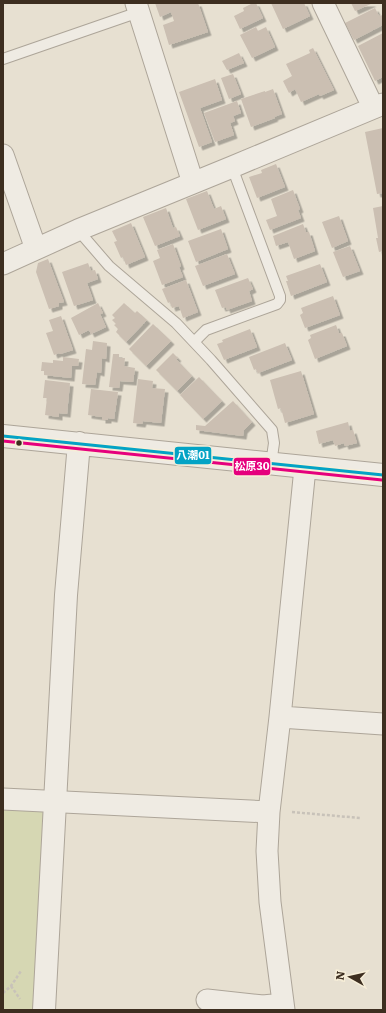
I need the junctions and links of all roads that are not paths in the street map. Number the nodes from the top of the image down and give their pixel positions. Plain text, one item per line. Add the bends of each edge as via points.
1 (323, 3) edge
2 (137, 7) edge
3 (3, 59) edge
4 (378, 105) edge
5 (3, 155) edge
6 (232, 167) junction
7 (193, 183) junction
8 (78, 230) junction
9 (36, 249) junction
10 (3, 264) edge
11 (194, 342) junction
12 (3, 436) edge
13 (79, 443) junction
14 (272, 464) junction
15 (305, 468) junction
16 (383, 475) edge
17 (280, 716) junction
18 (383, 724) edge
19 (3, 799) edge
20 (55, 802) junction
21 (269, 812) junction
22 (207, 1000) dead end
23 (284, 1007) edge
24 (44, 1010) edge

1 - 4 street
2 - 3 lane
2 - 7 street
4 - 6 street
5 - 9 street
6 - 7 street
6 - 11 lane via 280,300 278,304 206,330
7 - 8 street
8 - 9 street
8 - 11 lane via 109,266 176,323
9 - 10 street
11 - 14 lane via 272,430
12 - 13 street
13 - 14 street
13 - 20 street via 66,595
14 - 15 street
15 - 16 street
15 - 17 street
17 - 18 street
17 - 21 street
19 - 20 street
20 - 21 street
20 - 24 street
21 - 23 street via 267,851 270,902
22 - 23 street

